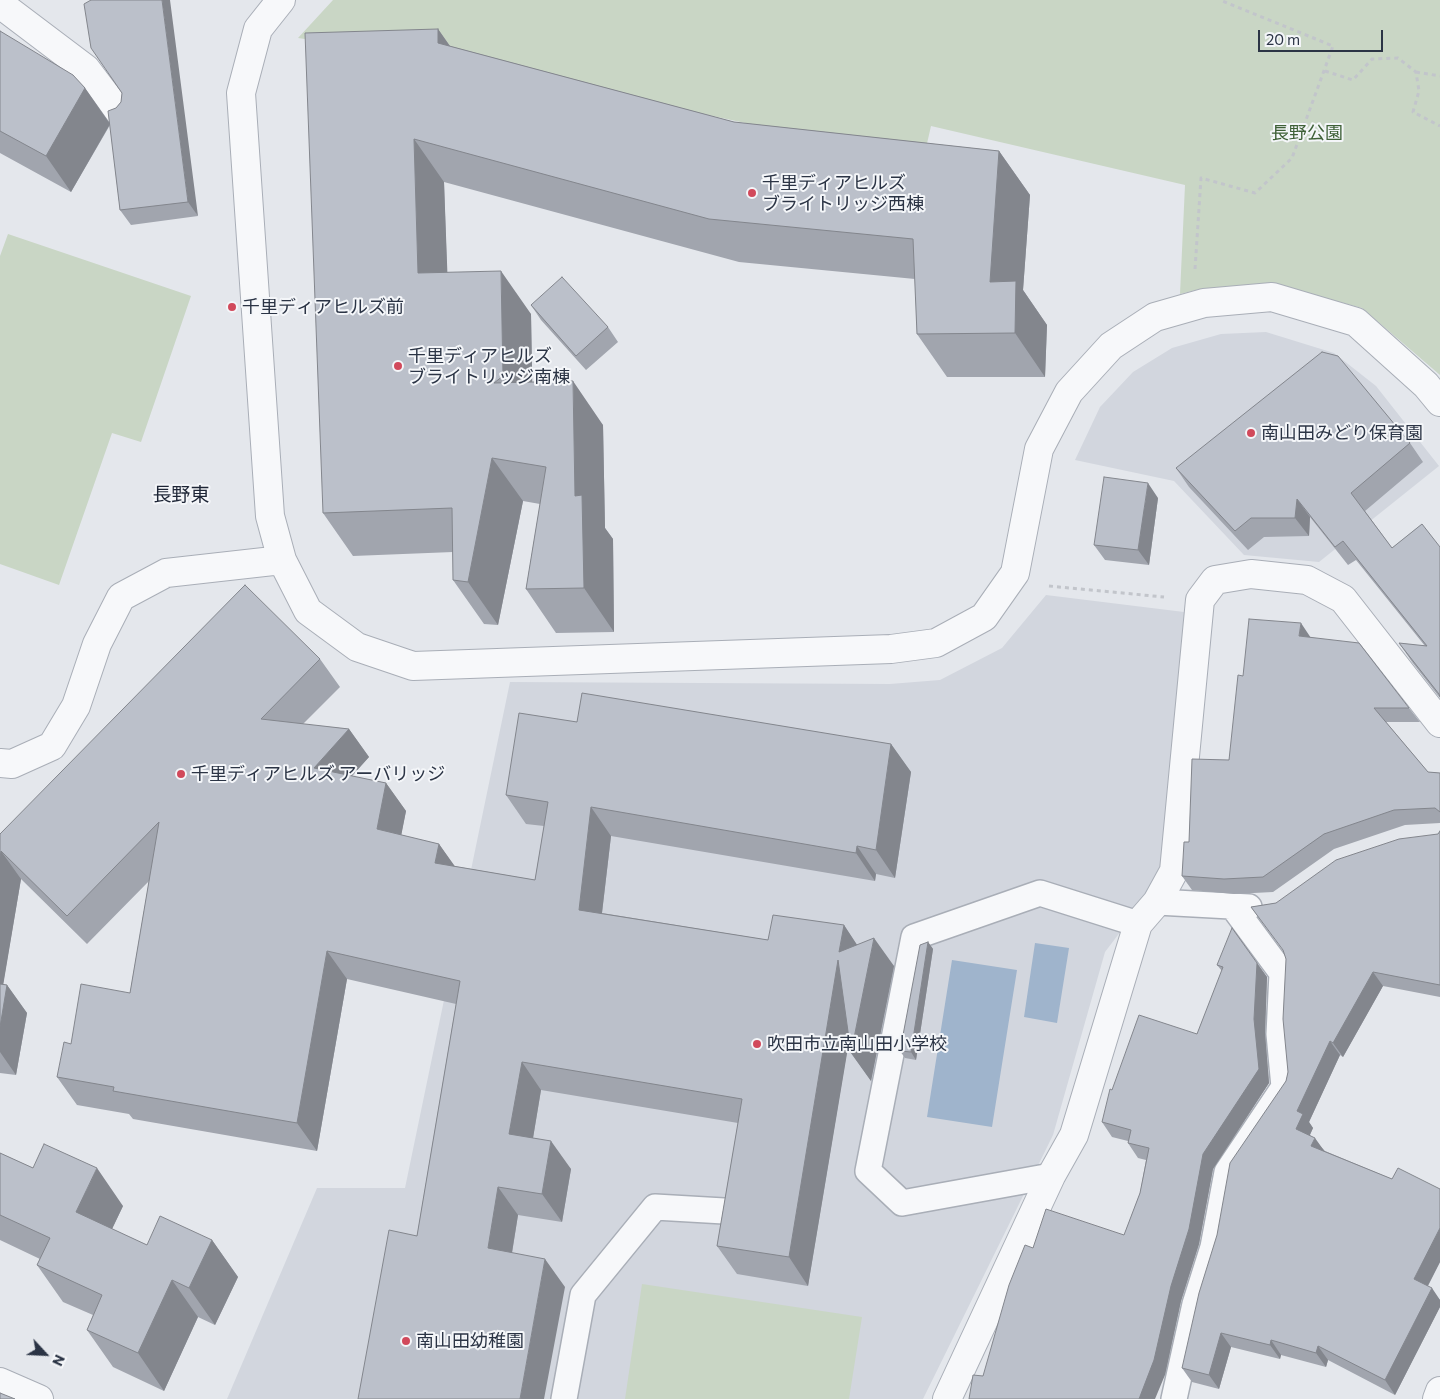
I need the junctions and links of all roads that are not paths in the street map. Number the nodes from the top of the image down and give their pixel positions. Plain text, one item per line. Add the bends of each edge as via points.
1 (281, 0) edge
2 (0, 4) edge
3 (117, 110) edge
4 (1440, 402) edge
5 (282, 560) junction
6 (1440, 723) edge
7 (0, 763) edge
8 (1157, 902) junction
9 (1269, 907) edge
10 (1234, 908) junction
11 (1138, 924) junction
12 (1051, 1176) junction
13 (724, 1211) edge
14 (0, 1382) edge
15 (1440, 1391) edge
16 (39, 1399) edge
17 (564, 1399) edge
18 (947, 1399) edge
19 (1174, 1399) edge
20 (1437, 1399) edge

1 - 5 street via 258,29 241,93 270,516
2 - 3 street via 86,70
4 - 5 street via 1426,384 1356,322 1272,297 1204,303 1155,317 1111,346 1069,392 1039,450 1015,573 984,617 936,643 890,649 414,666 357,647 308,611
5 - 7 street via 166,573 121,597 97,644 76,706 52,746 12,764
6 - 8 street via 1343,599 1307,580 1251,574 1215,580 1200,600 1174,870
8 - 10 lane
8 - 11 street
9 - 10 lane
10 - 19 lane via 1282,973 1279,1034 1284,1088 1227,1172 1213,1247 1195,1304
11 - 12 street via 1074,1135
11 - 12 lane via 1040,893 914,937 868,1171 902,1204
12 - 18 street
13 - 17 lane via 655,1207 583,1295
14 - 16 street
15 - 20 street

